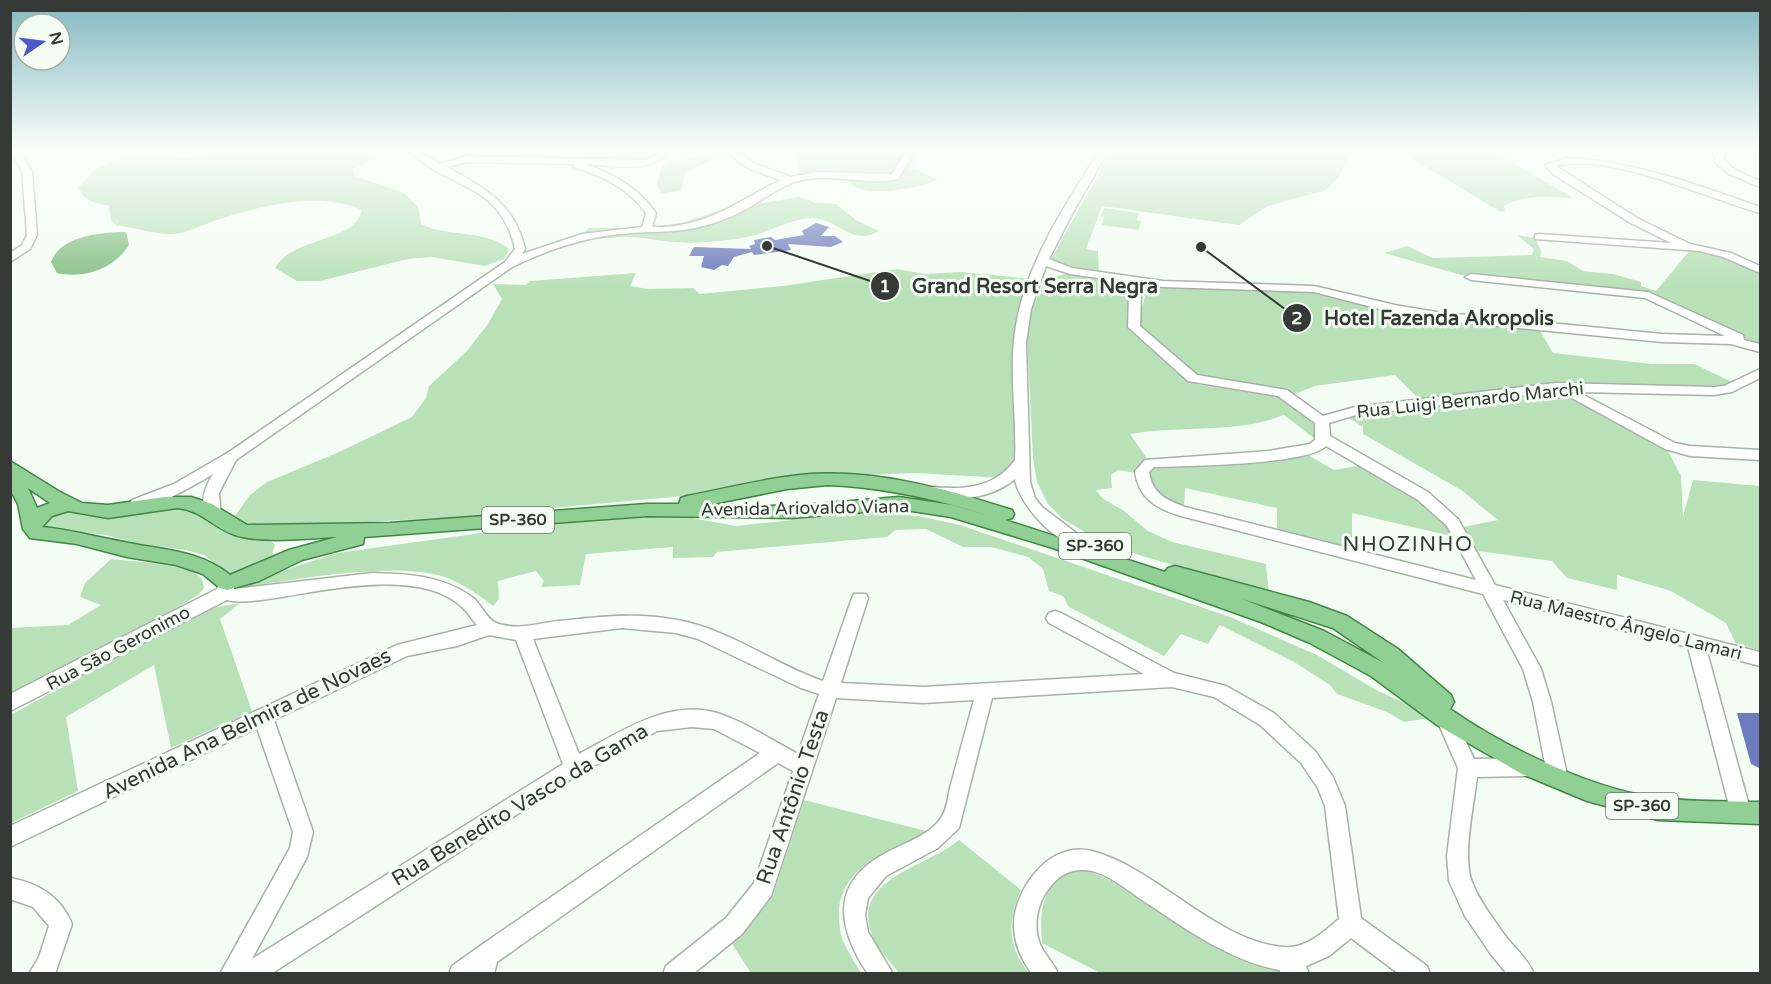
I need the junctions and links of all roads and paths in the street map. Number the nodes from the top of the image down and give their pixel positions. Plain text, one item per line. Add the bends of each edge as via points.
1 (29, 196) edge
2 (487, 196) edge
3 (637, 196) edge
4 (761, 196) edge
5 (1079, 196) edge
6 (1595, 196) edge
7 (1719, 196) edge
8 (1761, 210) edge
9 (646, 230) junction
10 (1539, 237) dead end
11 (1686, 246) junction
12 (10, 259) edge
13 (1043, 261) junction
14 (508, 265) junction
15 (1761, 270) edge
16 (1070, 271) junction
17 (1038, 276) junction
18 (1471, 277) dead end
19 (1135, 296) dead end
20 (1705, 320) junction
21 (1717, 340) junction
22 (1760, 348) edge
23 (1761, 373) edge
24 (1606, 386) junction
25 (1556, 387) junction
26 (1599, 406) junction
27 (1321, 421) junction
28 (1323, 438) junction
29 (234, 455) junction
30 (1761, 455) edge
31 (1022, 462) junction
32 (10, 469) edge
33 (801, 481) junction
34 (919, 490) junction
35 (68, 505) junction
36 (821, 508) junction
37 (117, 510) junction
38 (646, 510) junction
39 (213, 515) junction
40 (32, 529) junction
41 (390, 530) junction
42 (276, 533) junction
43 (1076, 539) junction
44 (268, 569) junction
45 (226, 588) junction
46 (1491, 592) junction
47 (860, 598) dead end
48 (1054, 618) dead end
49 (1346, 626) junction
50 (489, 628) junction
51 (523, 635) junction
52 (1322, 639) junction
53 (1696, 644) junction
54 (1761, 659) edge
55 (1172, 680) junction
56 (828, 690) junction
57 (985, 691) junction
58 (10, 703) edge
59 (263, 717) junction
60 (1445, 718) junction
61 (1500, 748) junction
62 (775, 754) junction
63 (574, 767) junction
64 (804, 767) junction
65 (1530, 767) junction
66 (1468, 768) junction
67 (1558, 779) junction
68 (1751, 813) edge
69 (10, 837) edge
70 (10, 888) edge
71 (1350, 924) junction
72 (485, 964) edge
73 (1292, 966) edge
74 (40, 974) edge
75 (231, 974) edge
76 (249, 974) edge
77 (460, 974) edge
78 (674, 974) edge
79 (882, 974) edge
80 (1047, 974) edge
81 (1419, 974) edge
82 (1523, 974) edge

1 - 12 street via 32,235 26,247
2 - 14 street via 512,220 519,236 520,249
3 - 9 street via 651,213
4 - 9 street via 702,223 675,230
5 - 13 street
6 - 11 street
7 - 8 street
9 - 14 street via 561,241
10 - 11 street
11 - 15 street via 1714,250
13 - 16 street
13 - 17 street
14 - 29 street
16 - 17 street
16 - 21 street via 1189,286 1307,289 1428,314
17 - 31 street via 1020,337
18 - 20 street via 1639,293
19 - 27 street via 1134,327 1193,378 1282,393
20 - 21 street via 1716,331
20 - 22 street
21 - 22 street via 1739,341
23 - 24 street, Rua Luigi Bernardo Marchi via 1714,391
24 - 25 street, Rua Luigi Bernardo Marchi
24 - 26 street via 1598,391
25 - 26 street
25 - 27 street, Rua Luigi Bernardo Marchi via 1355,411
26 - 30 street via 1670,446 1690,451
27 - 28 street
28 - 46 street via 1439,509 1453,523
28 - 46 street, Rua Maestro Ângelo Lamari via 1314,448 1269,456 1150,464 1142,471 1142,480 1156,501 1181,511
29 - 37 street via 179,488
29 - 39 street via 210,494
31 - 34 street via 1008,479 981,490
31 - 43 street via 1025,490 1032,505
32 - 35 main road, SP-360
32 - 40 main road, SP-360 via 27,504
33 - 34 main road, Avenida Ariovaldo Viana / SP-360 via 877,483
33 - 36 main road, SP-360 via 787,492 788,500 798,506
33 - 38 main road, Avenida Ariovaldo Viana / SP-360
34 - 43 main road, Avenida Ariovaldo Viana / SP-360
35 - 37 main road, SP-360 via 88,511
35 - 40 main road via 40,515
36 - 38 main road, Avenida Ariovaldo Viana / SP-360 via 773,513
36 - 52 main road, Avenida Ariovaldo Viana / SP-360 via 899,503 952,511 1060,543 1268,616
37 - 39 main road, SP-360 via 185,502
38 - 41 main road, SP-360
39 - 42 main road, SP-360 via 234,530
40 - 45 main road via 178,558 210,569
41 - 42 main road, SP-360
41 - 44 main road, SP-360 via 296,555
42 - 44 main road via 279,551
43 - 49 main road, Avenida Ariovaldo Viana / SP-360 via 1166,571 1309,610
44 - 45 main road, SP-360
45 - 50 street via 243,595 368,580 432,583 467,600
45 - 58 street, Rua São Geronimo
46 - 53 street, Rua Maestro Ângelo Lamari
46 - 67 street via 1532,669
47 - 56 street, Rua Antônio Testa
48 - 55 street
49 - 52 main road, SP-360 via 1350,637 1347,641
49 - 61 main road, Avenida Ariovaldo Viana / SP-360 via 1390,655
50 - 51 street
50 - 59 street, Avenida Ana Belmira de Novaes via 403,650
51 - 56 street via 622,621 676,626 703,633
51 - 63 street
52 - 60 main road, Avenida Ariovaldo Viana / SP-360 via 1379,670
53 - 54 street, Rua Maestro Ângelo Lamari
53 - 68 street
55 - 57 street
55 - 71 street via 1219,692 1247,705 1289,739 1320,774 1335,806
56 - 57 street via 891,695
56 - 64 street, Rua Antônio Testa
57 - 79 street via 952,822 945,833 879,866 856,898 853,925
59 - 69 street, Avenida Ana Belmira de Novaes
59 - 75 street via 303,832 300,850
60 - 61 main road, Avenida Ariovaldo Viana / SP-360
60 - 66 street
61 - 65 main road, SP-360
62 - 63 street, Rua Benedito Vasco da Gama via 717,721 673,720 635,731
62 - 64 street, Rua Benedito Vasco da Gama
62 - 72 street
63 - 76 street, Rua Benedito Vasco da Gama
64 - 78 street, Rua Antônio Testa via 763,889 734,926
65 - 66 street
65 - 67 main road, SP-360
66 - 82 street via 1458,856 1460,881 1498,945
67 - 68 main road, SP-360 via 1658,809
70 - 74 street via 40,898 53,909 61,924 48,964
71 - 73 street via 1318,951
71 - 81 street
72 - 77 street
73 - 80 street via 1202,925 1107,867 1087,860 1055,866 1041,879 1031,898 1025,921 1026,937 1034,959

